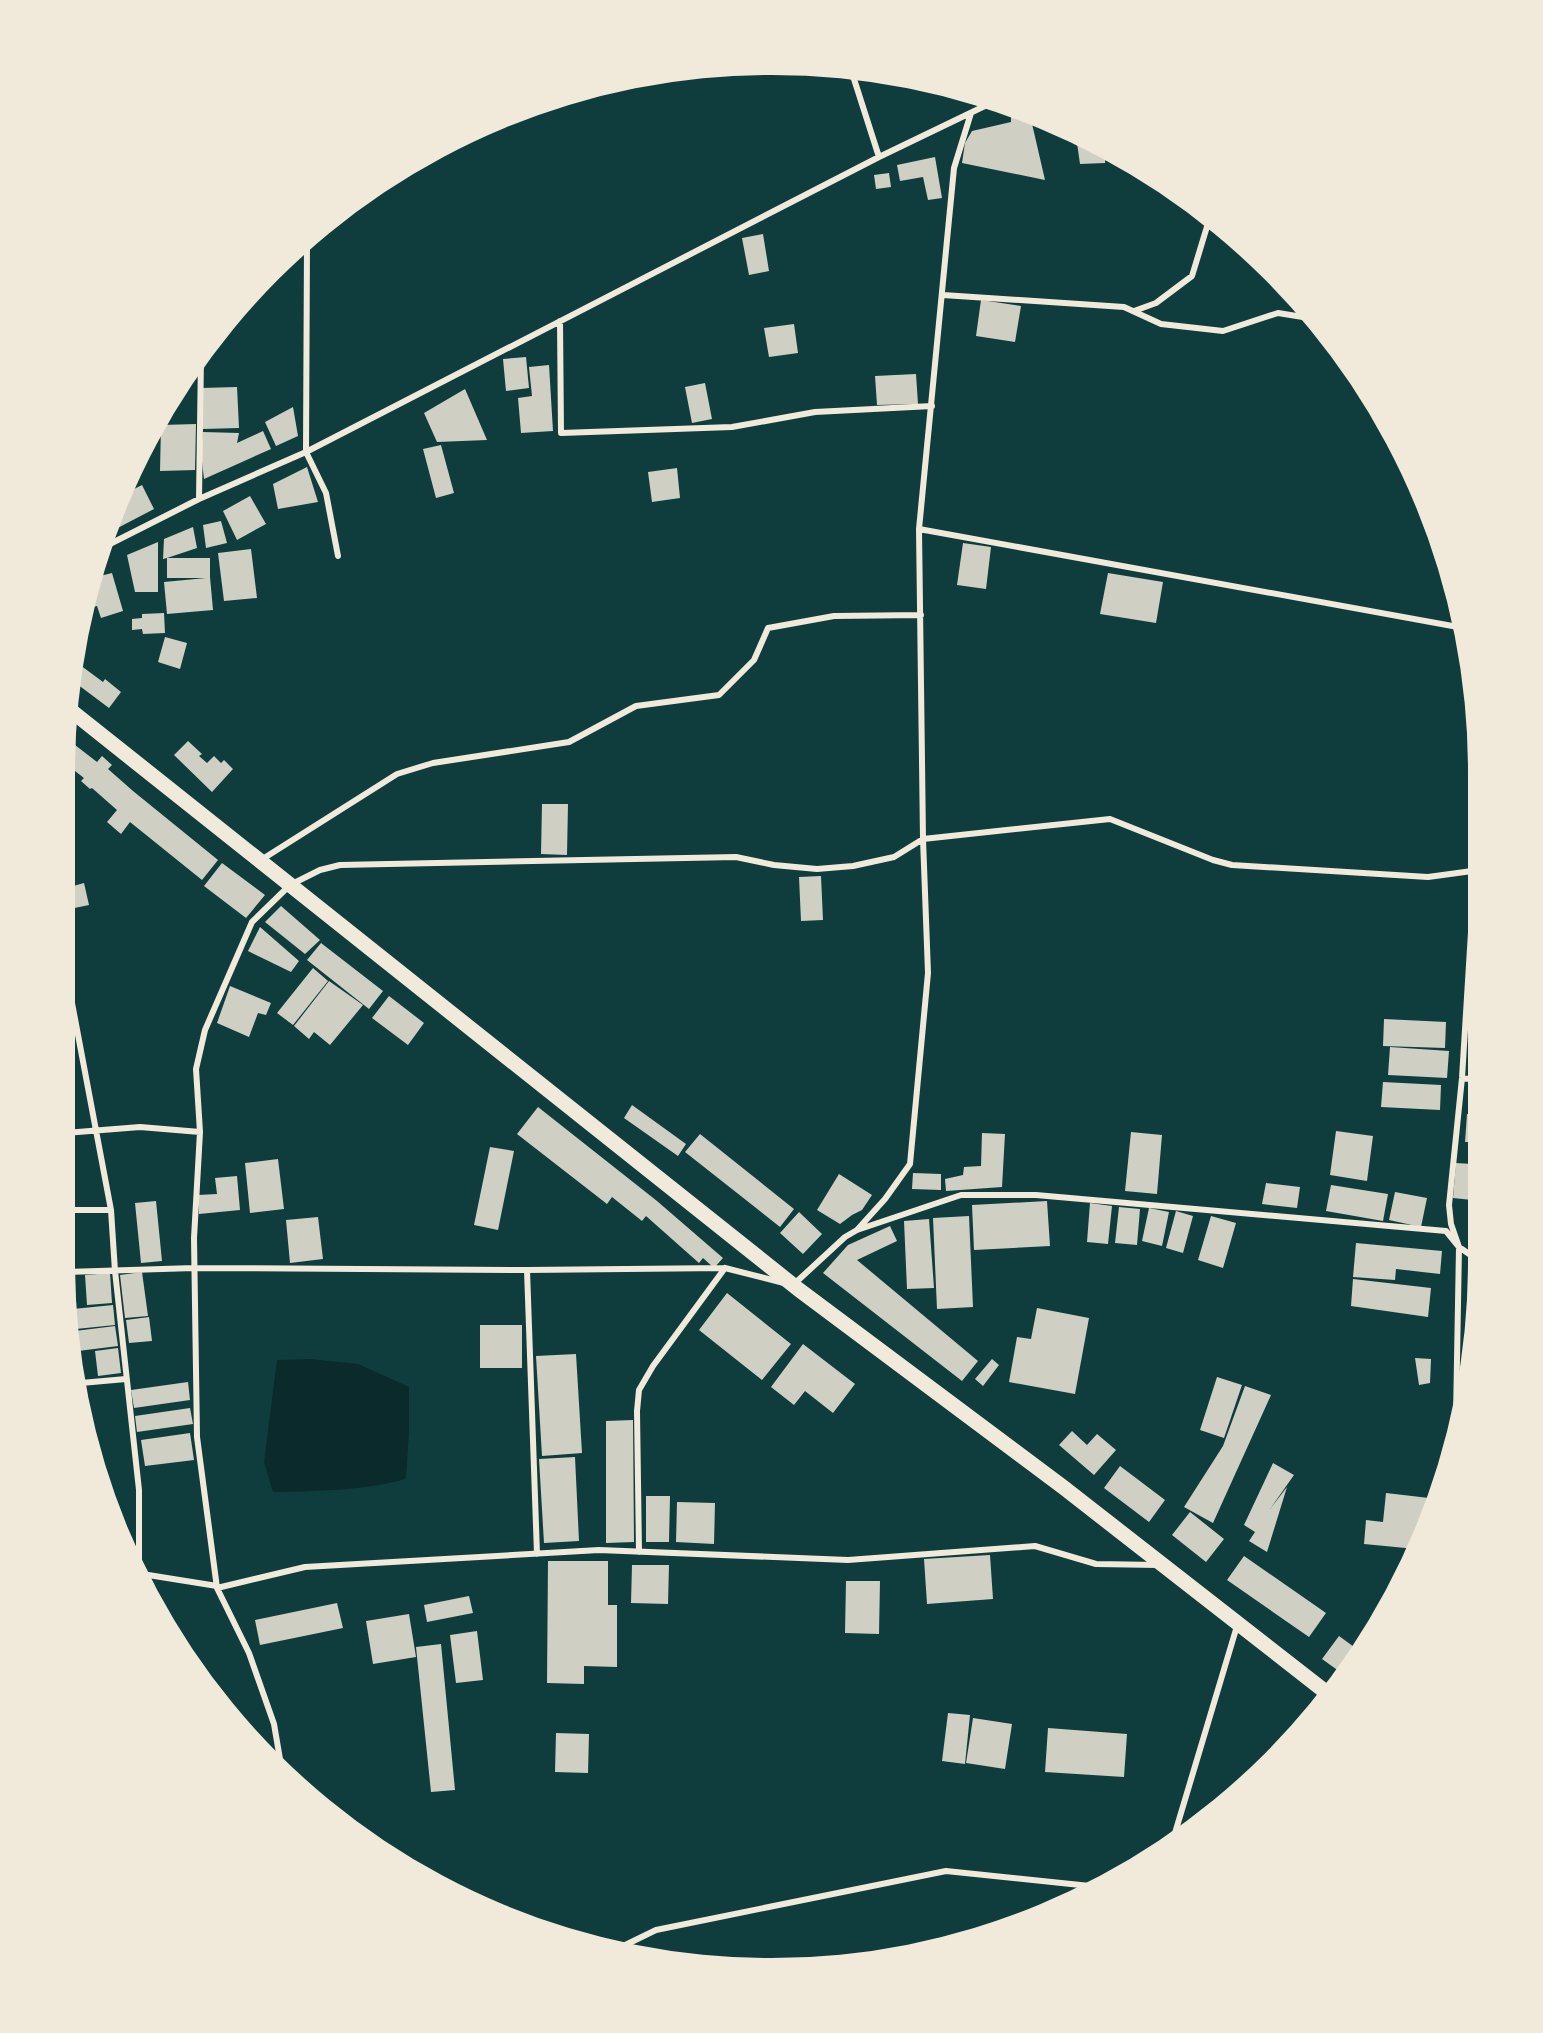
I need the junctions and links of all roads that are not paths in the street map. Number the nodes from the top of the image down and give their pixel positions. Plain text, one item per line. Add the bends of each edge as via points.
1 (854, 80) edge
2 (981, 108) edge
3 (971, 112) junction
4 (879, 157) junction
5 (1207, 228) edge
6 (307, 253) edge
7 (943, 296) junction
8 (1134, 311) junction
9 (1299, 316) edge
10 (560, 321) junction
11 (201, 373) edge
12 (932, 406) junction
13 (306, 452) junction
14 (199, 499) junction
15 (919, 529) junction
16 (114, 542) edge
17 (338, 556) dead end
18 (921, 615) junction
19 (1453, 626) edge
20 (77, 715) edge
21 (923, 839) junction
22 (261, 861) junction
23 (1468, 872) edge
24 (290, 885) junction
25 (1468, 981) edge
26 (75, 1019) edge
27 (1462, 1078) junction
28 (1468, 1079) edge
29 (96, 1130) junction
30 (75, 1132) edge
31 (200, 1132) junction
32 (75, 1210) edge
33 (111, 1210) junction
34 (857, 1230) junction
35 (1459, 1247) junction
36 (1468, 1253) edge
37 (194, 1268) junction
38 (725, 1268) junction
39 (527, 1270) junction
40 (115, 1271) junction
41 (75, 1272) edge
42 (794, 1285) junction
43 (126, 1379) junction
44 (86, 1383) edge
45 (1457, 1387) edge
46 (139, 1552) edge
47 (639, 1552) junction
48 (537, 1554) junction
49 (1161, 1565) junction
50 (150, 1575) edge
51 (217, 1587) junction
52 (1238, 1623) junction
53 (1322, 1689) edge
54 (279, 1754) edge
55 (1177, 1828) edge
56 (1082, 1885) edge
57 (629, 1943) edge

1 - 4 street
2 - 3 street
3 - 4 street
3 - 7 street via 954,168
4 - 10 street
5 - 8 street via 1192,276 1156,303
6 - 13 street
7 - 8 street via 1124,307
7 - 12 street
8 - 9 street via 1161,324 1223,331 1278,313
10 - 12 street via 561,433 732,427 815,412
10 - 13 street
11 - 14 street
12 - 15 street
13 - 14 street
13 - 17 street via 326,493
14 - 16 street
15 - 18 street
15 - 19 street
18 - 21 street
18 - 22 street via 834,616 768,628 754,660 719,695 636,706 569,742 433,763 397,774
20 - 22 main road
21 - 23 street via 1110,819 1232,865 1428,877
21 - 24 street via 894,857 817,869 736,857 350,865 320,870
21 - 34 street via 928,973 910,1164
22 - 24 main road
24 - 31 street via 252,922 205,1030 196,1069
24 - 42 main road
25 - 27 street
26 - 29 street
27 - 28 street
27 - 35 street via 1449,1205
29 - 30 street
29 - 31 street via 140,1127
29 - 33 street
31 - 37 street
32 - 33 street
33 - 40 street
34 - 35 street via 961,1195 1036,1195 1446,1231
34 - 42 street
35 - 36 street
35 - 45 street
37 - 39 street
37 - 40 street
37 - 51 street via 197,1437
38 - 39 street
38 - 42 street
38 - 47 street via 639,1390
39 - 48 street
40 - 41 street
40 - 43 street
42 - 49 main road
43 - 44 street
43 - 46 street via 139,1490
47 - 48 street
47 - 49 street via 848,1560 1035,1546 1096,1564
48 - 51 street via 305,1567
49 - 52 main road
50 - 51 street
51 - 54 street via 249,1653 274,1724
52 - 53 main road
52 - 55 street
56 - 57 street via 946,1870 656,1930

